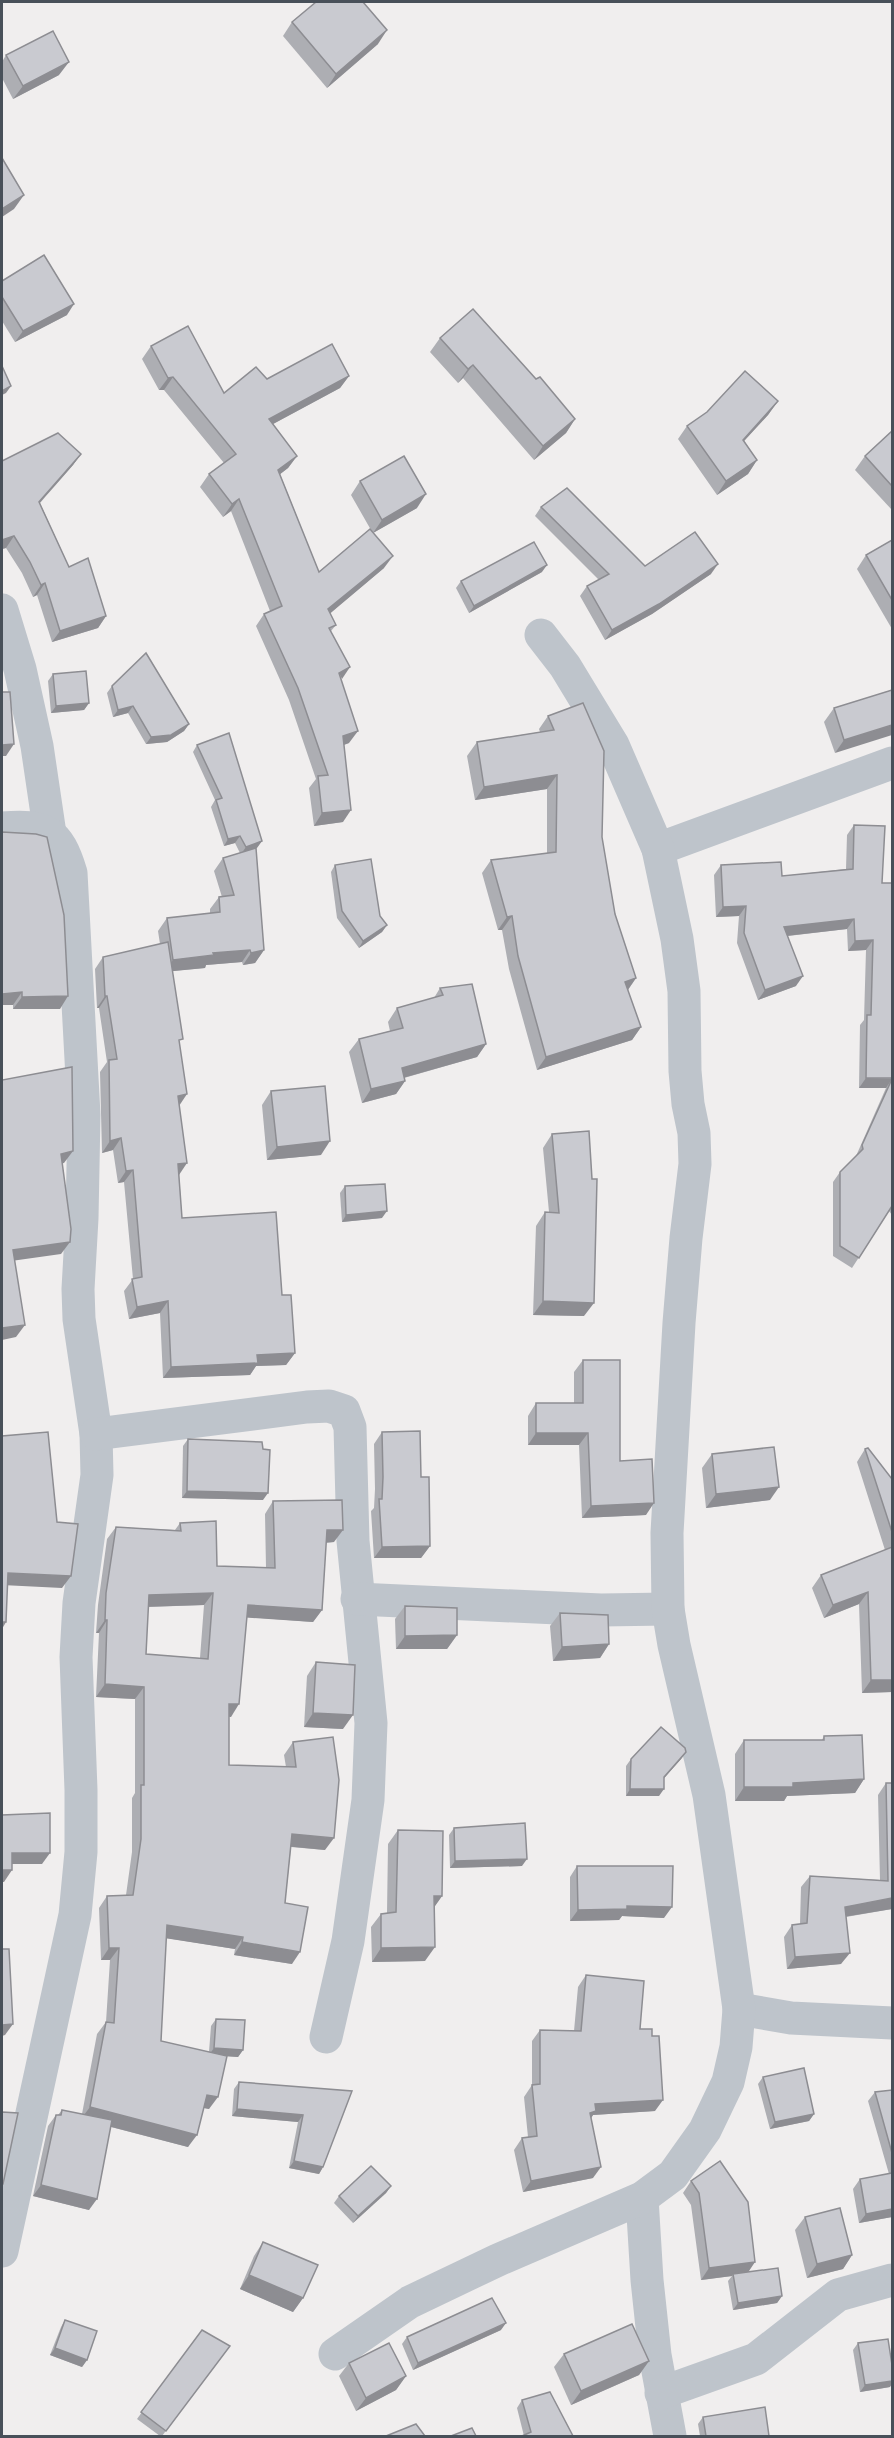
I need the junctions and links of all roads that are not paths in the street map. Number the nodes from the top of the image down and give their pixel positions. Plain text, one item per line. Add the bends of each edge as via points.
1 (2, 610) edge
2 (541, 635) dead end
3 (892, 763) edge
4 (2, 828) edge
5 (50, 834) junction
6 (658, 849) junction
7 (96, 1434) junction
8 (357, 1599) junction
9 (668, 1609) junction
10 (739, 2009) junction
11 (892, 2023) edge
12 (326, 2037) dead end
13 (642, 2198) junction
14 (2, 2251) edge
15 (892, 2280) edge
16 (335, 2354) dead end
17 (661, 2393) junction
18 (670, 2436) edge

1 - 5 street via 37,746
2 - 6 street via 565,666 613,745
3 - 6 street
4 - 5 street via 24,826
5 - 7 street via 61,843 71,873 84,1116 79,1319
6 - 9 street via 684,991 685,1071 695,1164 679,1323
7 - 8 street via 308,1407 329,1406 344,1411 350,1427
7 - 14 street via 97,1475 79,1603 76,1657 81,1852 75,1915
8 - 9 street via 601,1610
8 - 12 street via 371,1723 368,1800 348,1941
9 - 10 street via 710,1795
10 - 11 street via 791,2018
10 - 13 street via 728,2082 705,2130 673,2175
13 - 16 street via 410,2302
13 - 17 street via 648,2291
15 - 17 street via 838,2295 756,2360
17 - 18 street

